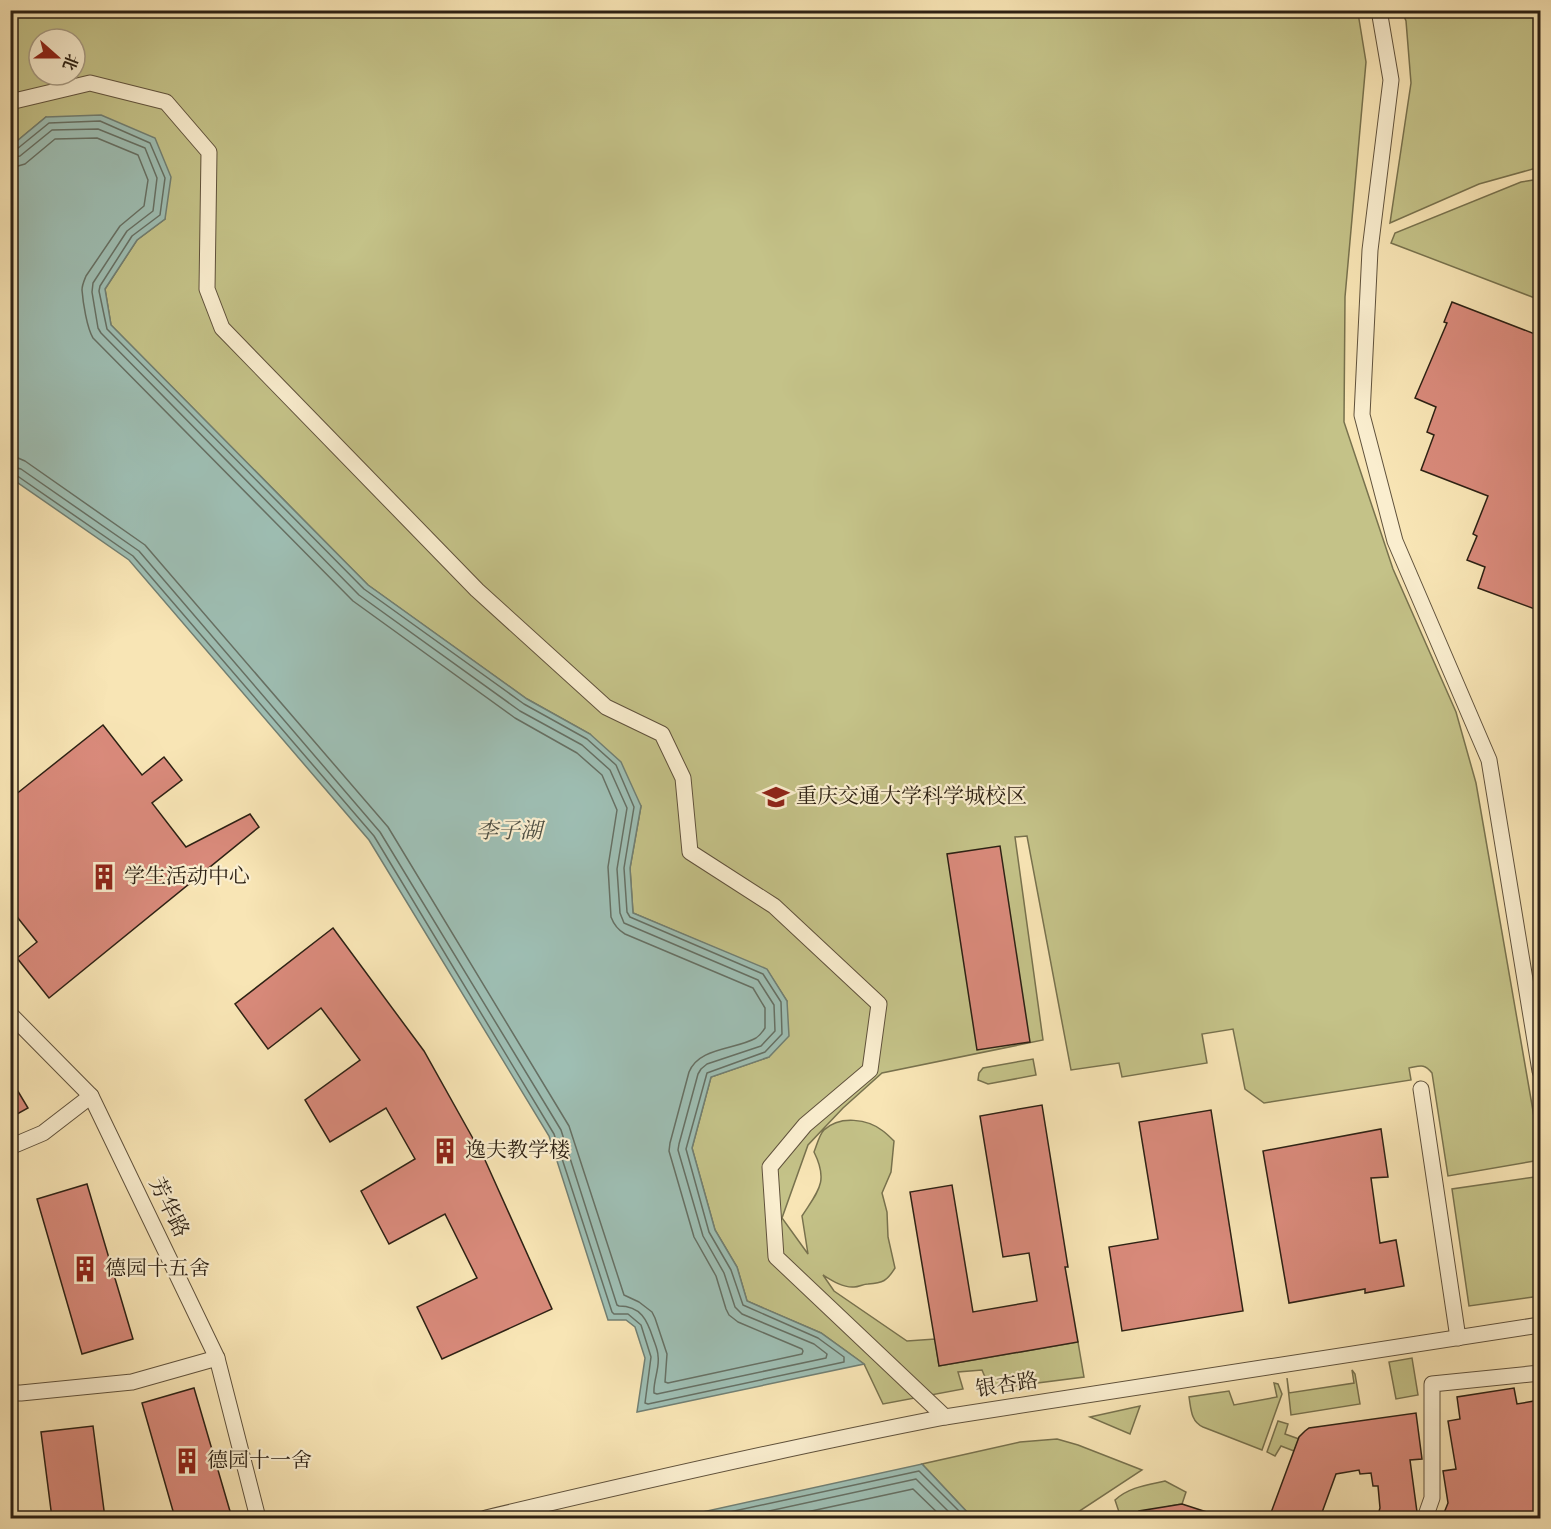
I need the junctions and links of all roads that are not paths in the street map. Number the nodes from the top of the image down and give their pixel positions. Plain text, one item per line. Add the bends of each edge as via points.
1 (1379, 10) edge
2 (10, 102) edge
3 (10, 1014) edge
4 (1540, 1071) edge
5 (1422, 1089) dead end
6 (91, 1096) junction
7 (10, 1147) edge
8 (1540, 1325) edge
9 (1458, 1338) junction
10 (217, 1358) junction
11 (1540, 1373) edge
12 (10, 1393) edge
13 (945, 1417) junction
14 (258, 1518) edge
15 (486, 1518) edge
16 (1425, 1518) edge

1 - 4 street via 1391,80 1370,250 1362,415 1395,541 1489,760
2 - 13 street via 90,83 166,102 208,152 207,288 222,328 477,590 606,707 662,734 683,778 690,852 774,906 879,1005 870,1070 805,1125 770,1167 776,1257
3 - 6 street, 芳华路
5 - 9 street
6 - 7 street via 43,1133
6 - 10 street, 芳华路
8 - 9 street, 银杏路
9 - 13 street, 银杏路
10 - 12 street via 132,1382
10 - 14 street, 芳华路
11 - 16 street via 1432,1384 1432,1498
13 - 15 street, 银杏路

